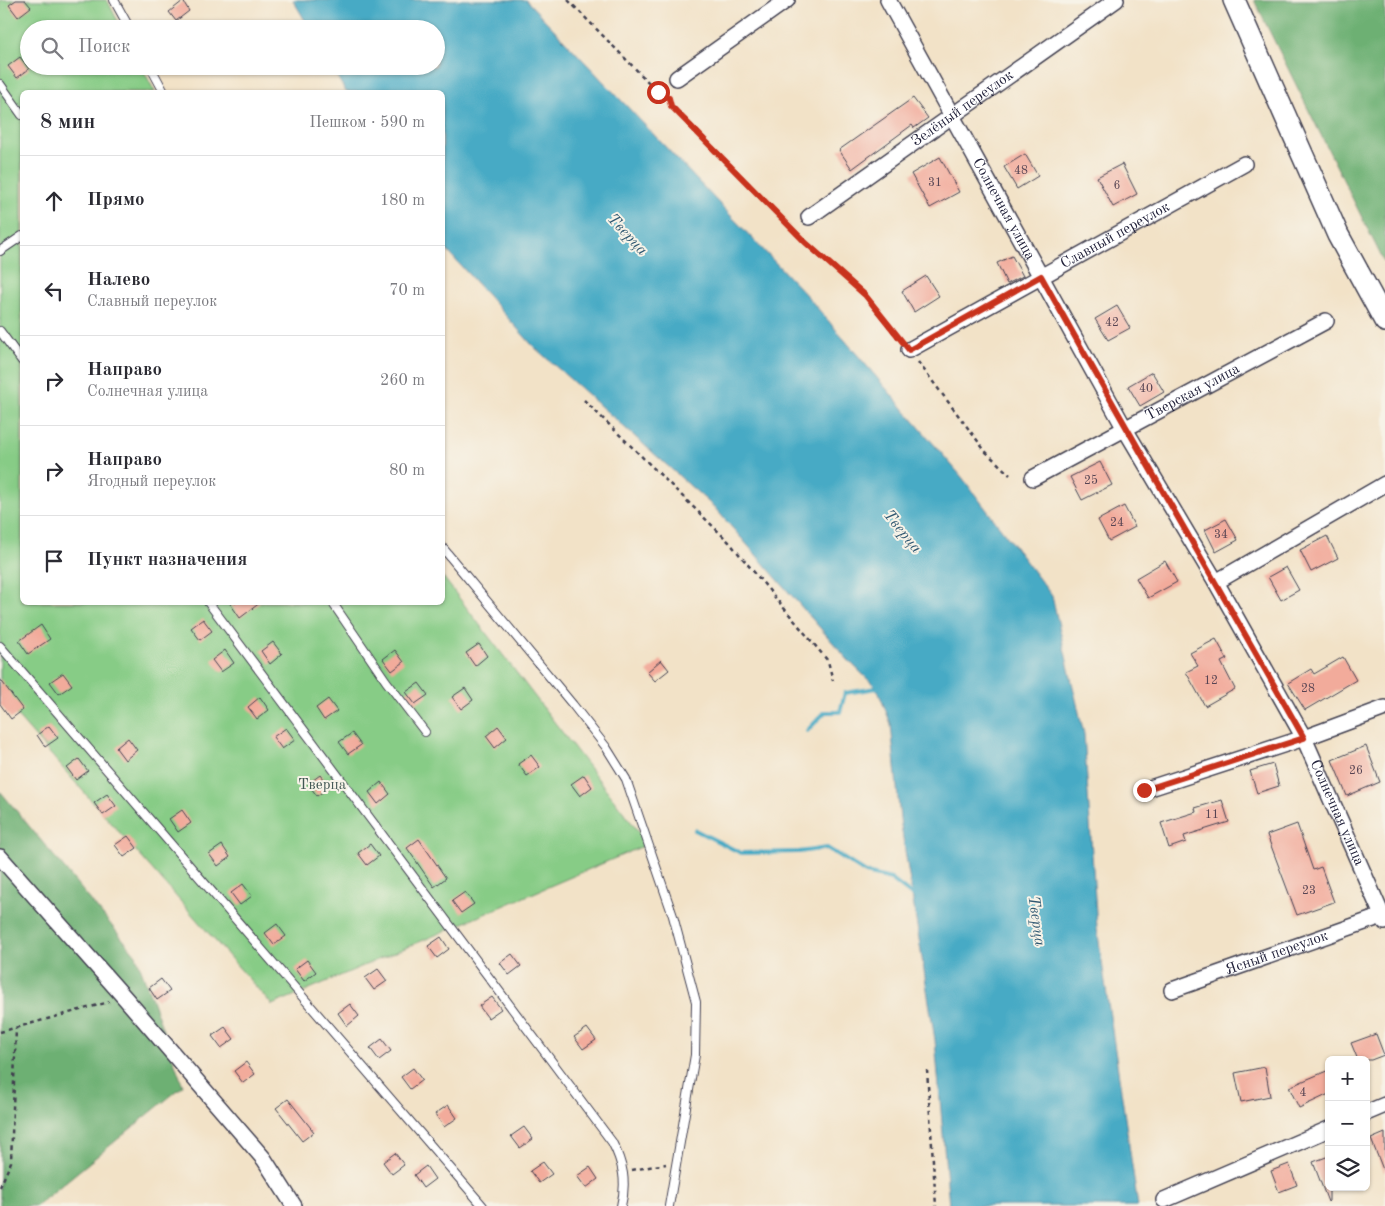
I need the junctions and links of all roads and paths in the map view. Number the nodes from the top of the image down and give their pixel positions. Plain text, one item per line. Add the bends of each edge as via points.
1 (114, 0) edge
2 (568, 0) edge
3 (787, 0) edge
4 (888, 0) edge
5 (1116, 0) edge
6 (1234, 0) edge
7 (125, 20) edge
8 (155, 75) edge
9 (677, 78) dead end
10 (0, 84) edge
11 (163, 90) edge
12 (20, 112) edge
13 (952, 116) junction
14 (1244, 164) dead end
15 (809, 217) dead end
16 (20, 237) edge
17 (0, 251) edge
18 (1041, 276) junction
19 (1326, 321) dead end
20 (1385, 322) edge
21 (0, 331) edge
22 (909, 350) junction
23 (20, 358) edge
24 (584, 400) dead end
25 (1125, 429) junction
26 (1010, 474) dead end
27 (1033, 478) dead end
28 (1385, 484) edge
29 (445, 551) edge
30 (1216, 582) junction
31 (210, 605) edge
32 (334, 605) edge
33 (0, 646) edge
34 (833, 681) dead end
35 (1385, 708) edge
36 (425, 732) dead end
37 (1304, 738) junction
38 (1144, 790) dead end
39 (0, 857) edge
40 (1384, 919) edge
41 (1172, 990) dead end
42 (125, 998) junction
43 (16, 1028) junction
44 (0, 1032) edge
45 (927, 1070) dead end
46 (1385, 1105) edge
47 (1370, 1111) edge
48 (1325, 1131) edge
49 (677, 1162) junction
50 (624, 1171) junction
51 (0, 1187) edge
52 (1165, 1203) edge
53 (294, 1206) edge
54 (483, 1206) edge
55 (621, 1206) edge
56 (670, 1206) edge
57 (936, 1206) edge

1 - 7 lane
2 - 22 path via 658,92 669,98 671,106 805,242 865,295
3 - 9 street
4 - 13 street, Солнечная улица
5 - 13 street, Зелёный переулок
6 - 20 main road via 1338,236
8 - 11 lane
10 - 12 lane
13 - 15 street, Зелёный переулок
13 - 18 street, Солнечная улица
14 - 18 street, Славный переулок
16 - 17 lane
18 - 22 street, Славный переулок
18 - 25 street, Солнечная улица
19 - 25 street, Тверская улица
21 - 23 lane
22 - 26 path via 986,452
24 - 34 path via 728,542 828,661
25 - 27 street, Тверская улица
25 - 30 street, Солнечная улица
28 - 30 street
29 - 49 lane via 573,705 626,779 673,916 696,1002 695,1055
30 - 37 street, Солнечная улица
31 - 50 lane via 612,1142
32 - 36 lane
33 - 54 lane
35 - 37 street
37 - 38 street
37 - 40 street, Солнечная улица
39 - 42 street
40 - 41 street, Ясный переулок
42 - 43 path
42 - 53 street via 264,1159
43 - 44 path
43 - 51 path via 11,1162
45 - 57 path
46 - 47 street
48 - 52 street
49 - 50 path
49 - 56 lane
50 - 55 lane

